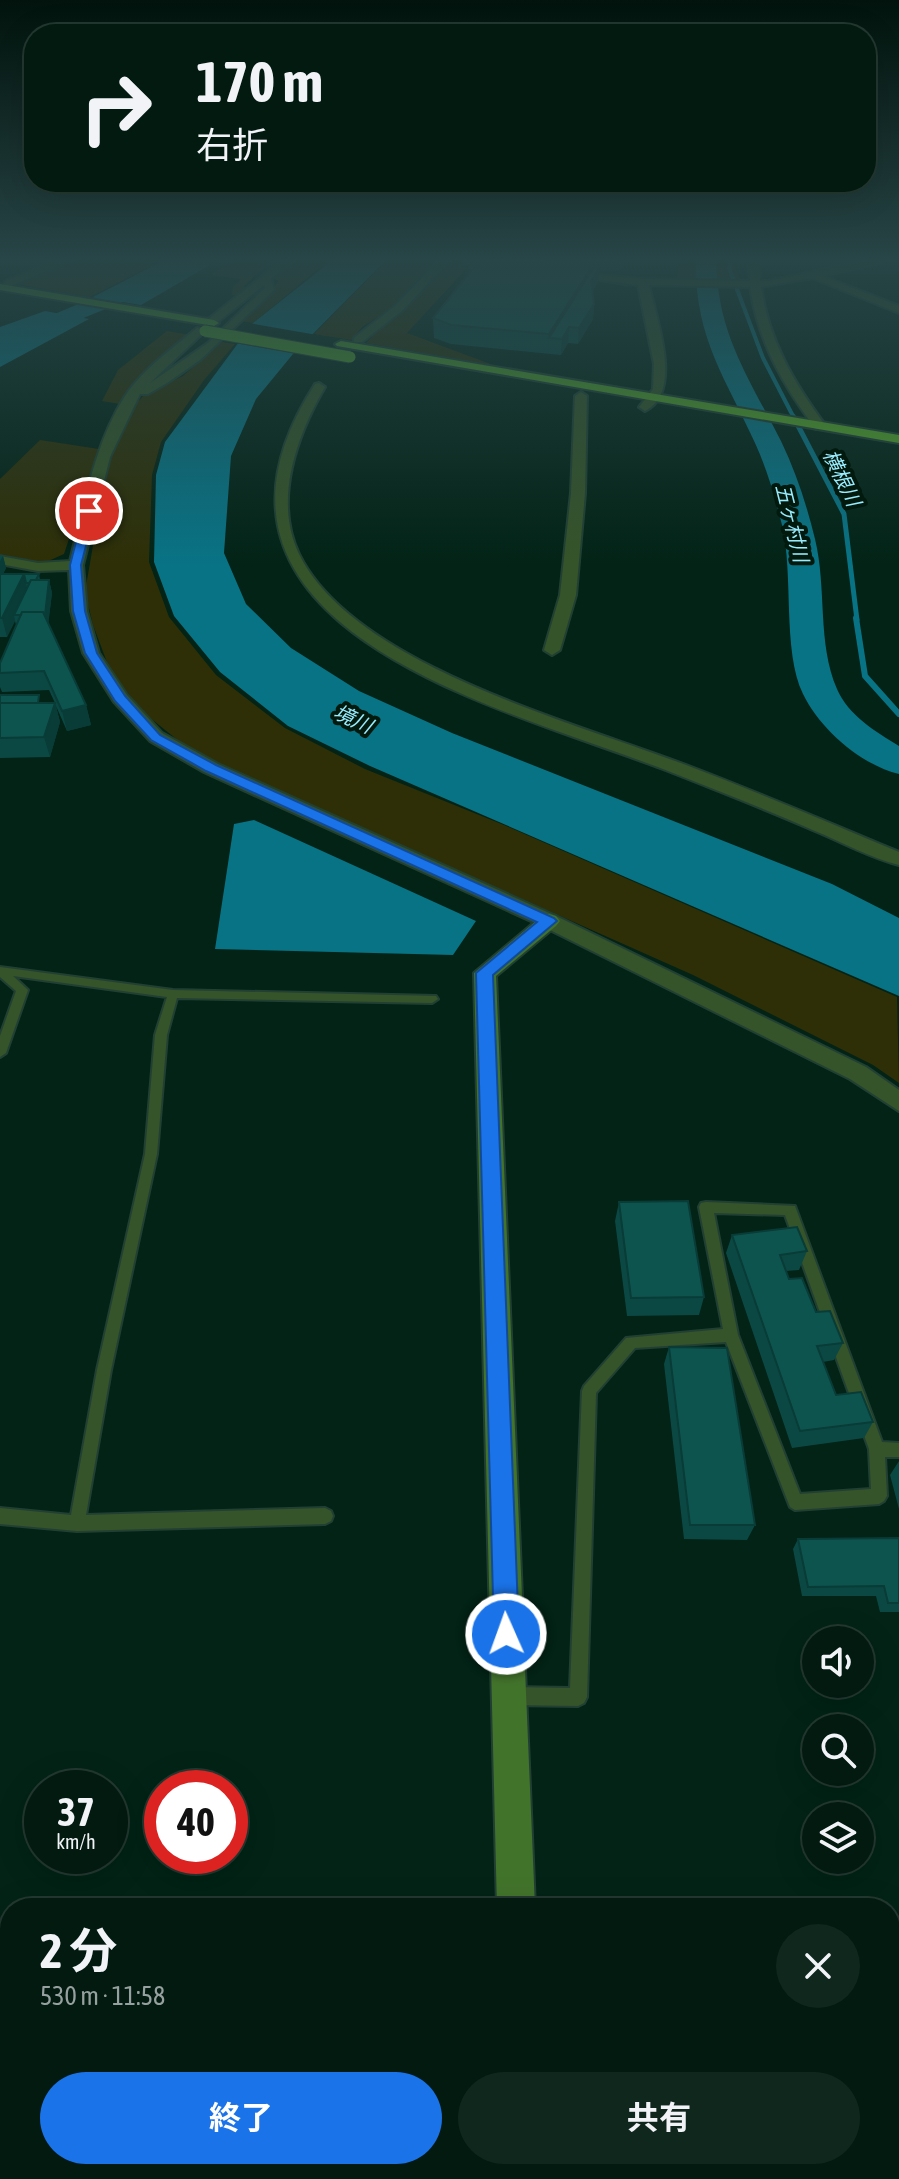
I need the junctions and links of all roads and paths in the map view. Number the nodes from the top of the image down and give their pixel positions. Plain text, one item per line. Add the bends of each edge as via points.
1 (165, 361) edge
2 (194, 361) edge
3 (372, 361) edge
4 (429, 361) edge
5 (659, 361) edge
6 (780, 361) edge
7 (319, 387) dead end
8 (581, 396) junction
9 (131, 397) junction
10 (648, 402) junction
11 (818, 429) junction
12 (899, 439) edge
13 (899, 452) edge
14 (0, 560) edge
15 (76, 565) junction
16 (552, 650) dead end
17 (899, 859) edge
18 (549, 921) junction
19 (0, 971) edge
20 (173, 994) junction
21 (432, 999) dead end
22 (0, 1053) edge
23 (899, 1102) edge
24 (731, 1335) junction
25 (877, 1449) junction
26 (899, 1450) edge
27 (0, 1516) edge
28 (325, 1516) dead end
29 (77, 1523) junction
30 (508, 1696) junction
31 (516, 1898) edge

1 - 9 street
2 - 9 street
3 - 8 highway, bridge
4 - 10 highway
5 - 10 street via 659,389
6 - 11 street
7 - 17 street via 302,414 281,482 284,527 302,573 337,611 421,667 471,691 739,791
8 - 10 highway
8 - 16 street via 568,595
9 - 15 street via 103,457
10 - 11 highway
11 - 12 highway
11 - 13 highway
14 - 15 street via 38,567
15 - 18 street via 79,611 91,653 120,698 156,737 211,768
18 - 23 street via 858,1073
18 - 30 street via 485,973
19 - 20 lane
19 - 22 lane via 22,990
20 - 21 lane
20 - 29 lane via 161,1035 151,1154
24 - 25 lane via 795,1502 879,1496
24 - 25 lane via 706,1207 790,1210
24 - 30 lane via 631,1342 589,1391 578,1697
25 - 26 lane
27 - 29 lane
28 - 29 lane
30 - 31 street

